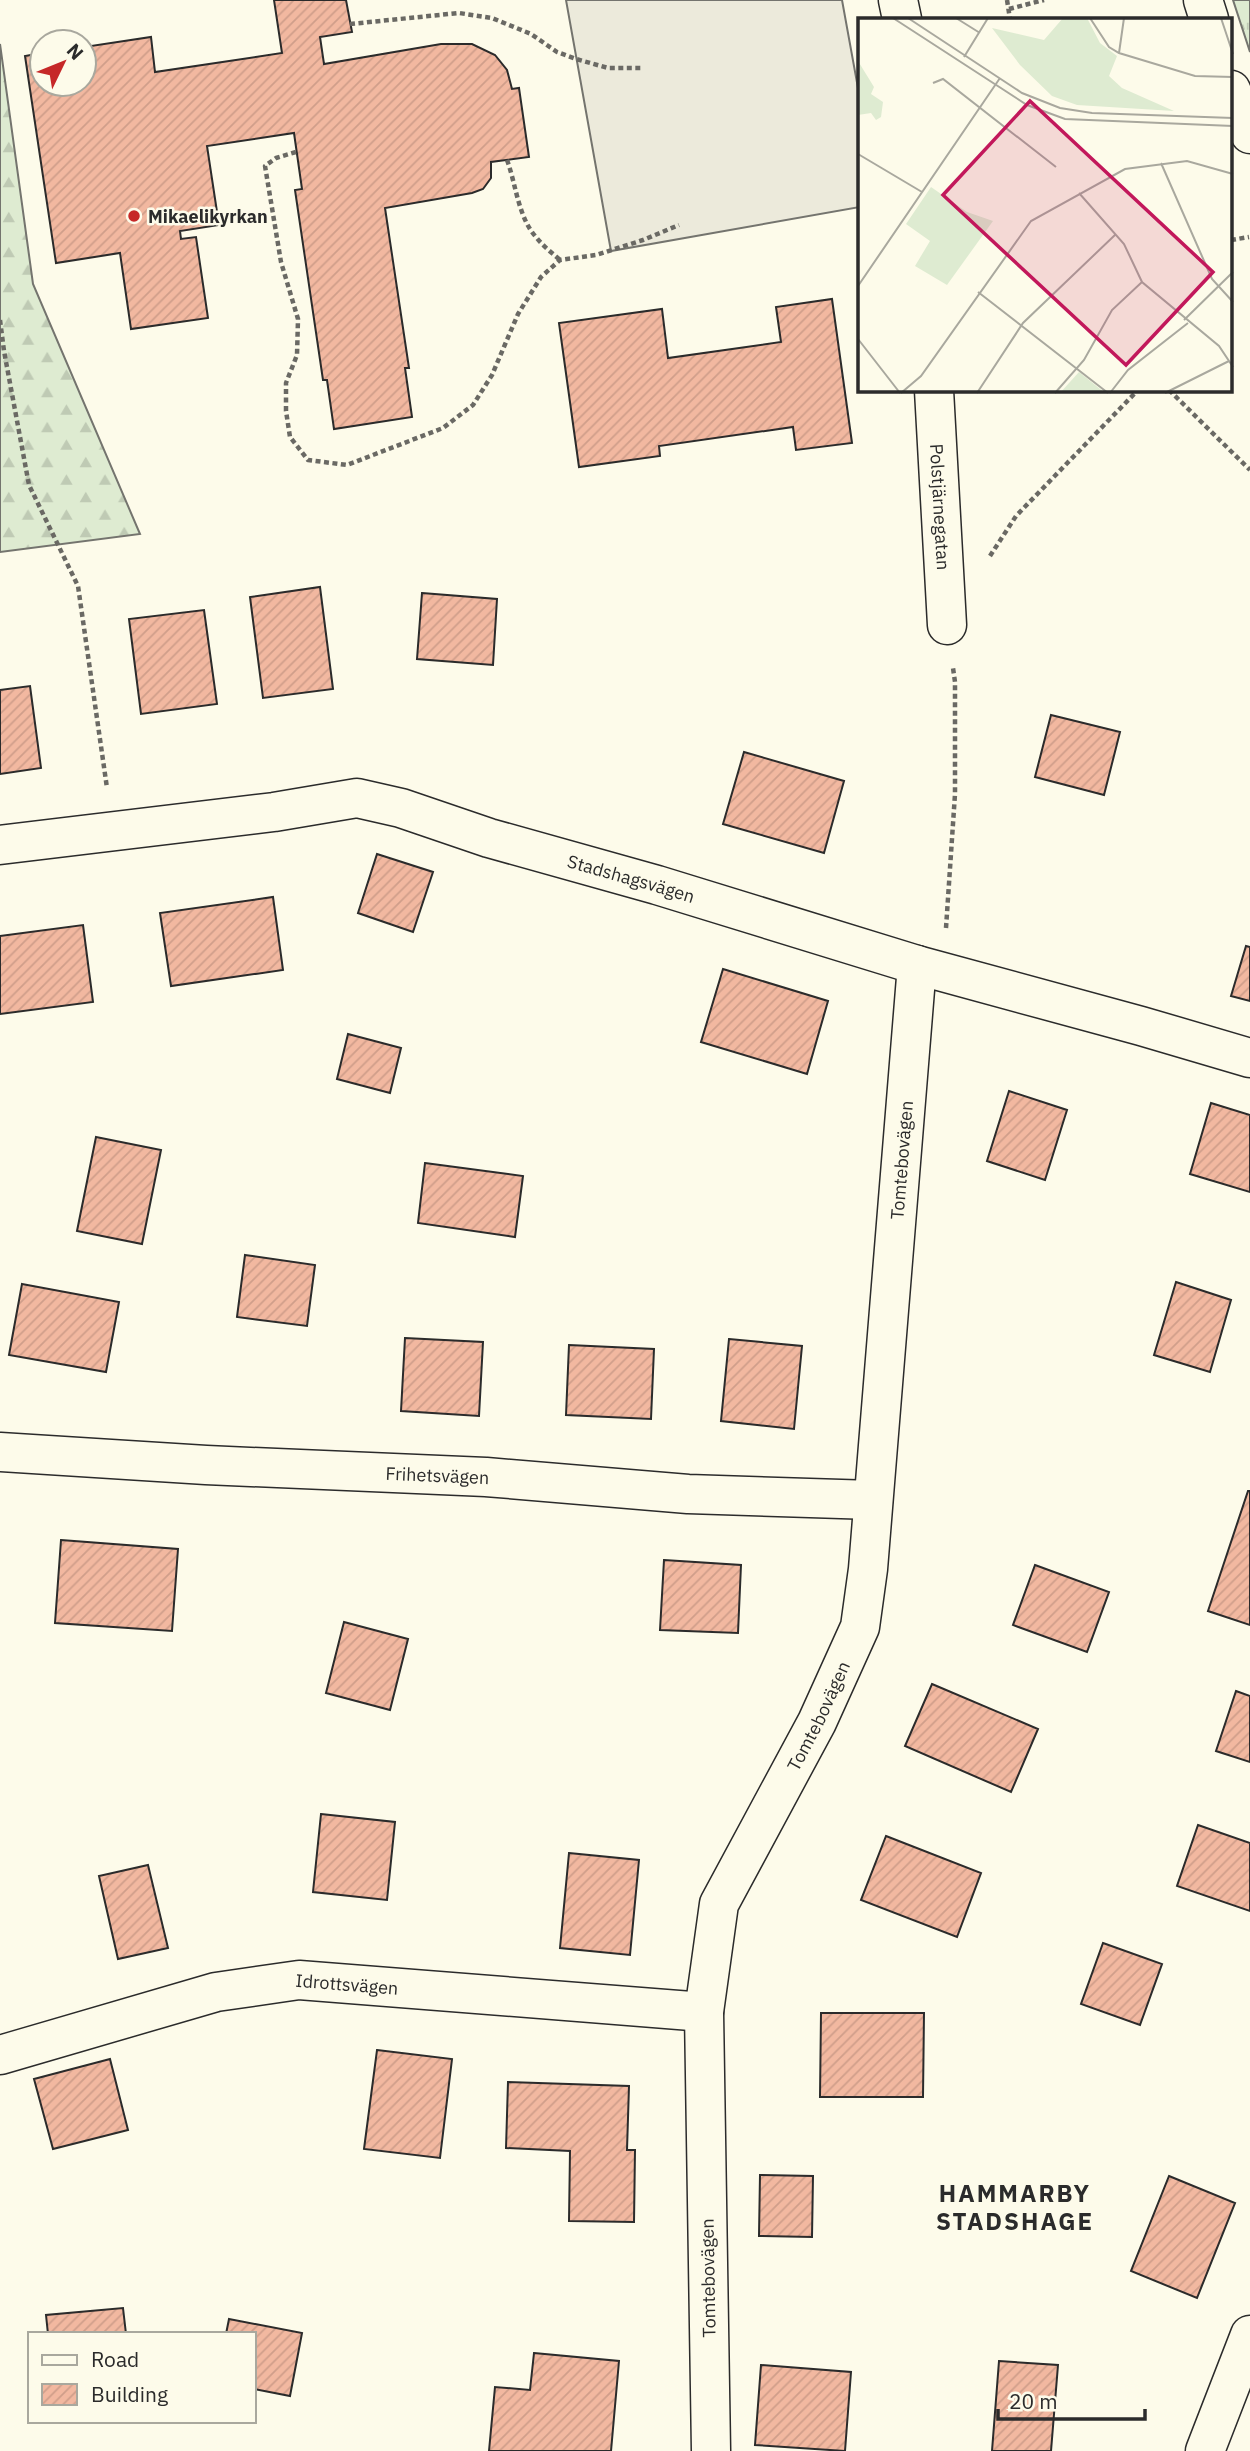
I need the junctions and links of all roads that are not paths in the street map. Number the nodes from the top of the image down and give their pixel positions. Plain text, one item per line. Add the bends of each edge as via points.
1 (898, 0) edge
2 (1203, 0) edge
3 (902, 18) edge
4 (1209, 18) edge
5 (1232, 92) edge
6 (1250, 134) edge
7 (934, 392) edge
8 (947, 625) road end
9 (0, 845) edge
10 (917, 965) junction
11 (1250, 1058) edge
12 (0, 1452) edge
13 (873, 1500) junction
14 (704, 2012) junction
15 (0, 2055) edge
16 (1250, 2334) edge
17 (711, 2451) edge
18 (1205, 2451) edge

1 - 3 street
2 - 4 street
5 - 6 street
7 - 8 street, Polstjärnegatan
9 - 10 street, Stadshagsvägen via 357,798
10 - 11 street, Stadshagsvägen
10 - 13 street, Tomtebovägen
12 - 13 street, Frihetsvägen via 486,1477 688,1494
13 - 14 street, Tomtebovägen via 860,1627 817,1722 719,1904
14 - 15 street, Idrottsvägen via 299,1980 216,1992
14 - 17 street, Tomtebovägen
16 - 18 street

